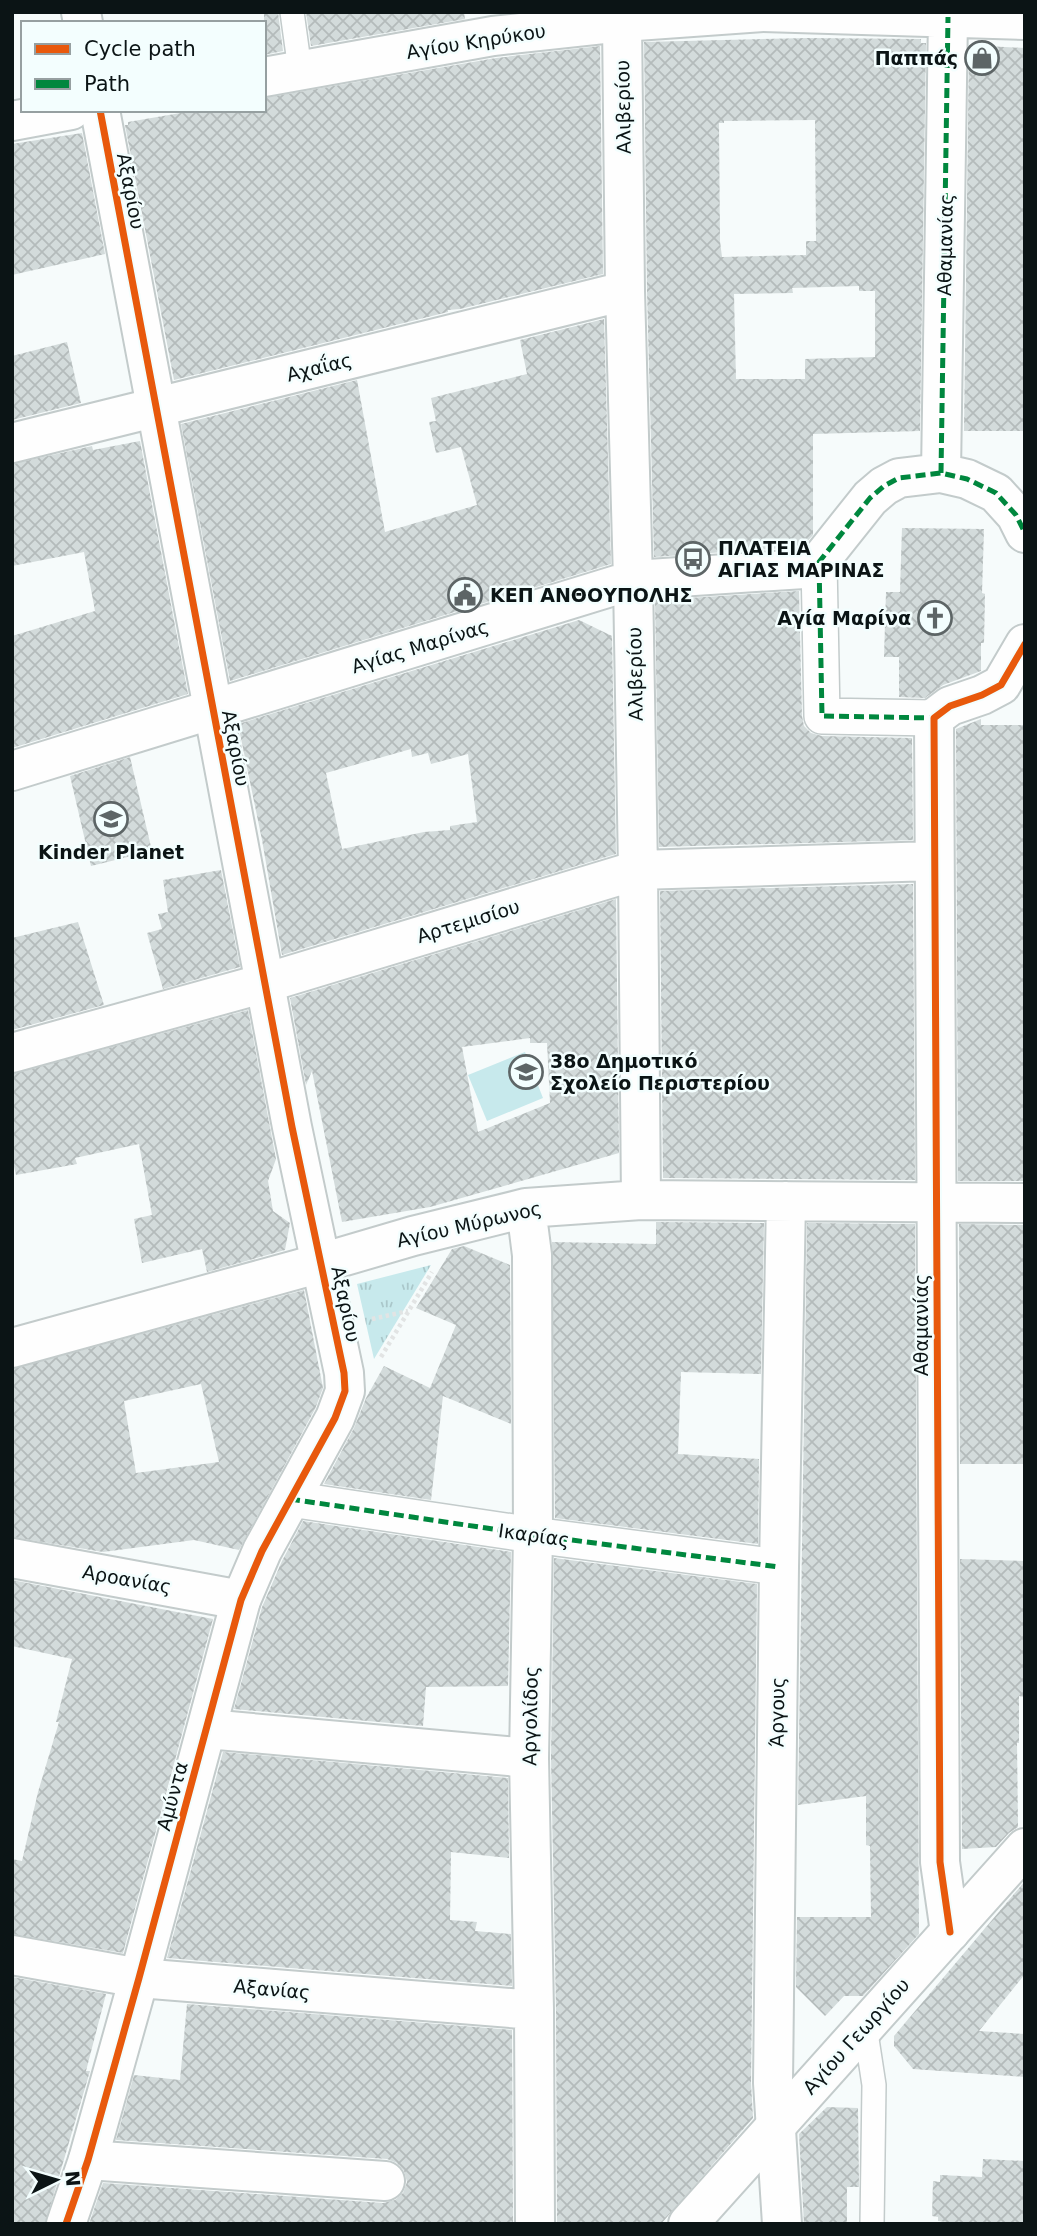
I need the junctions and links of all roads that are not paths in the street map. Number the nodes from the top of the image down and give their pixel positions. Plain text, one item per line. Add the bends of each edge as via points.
1 (292, 12) edge
2 (948, 17) junction
3 (1025, 20) edge
4 (622, 22) junction
5 (491, 24) edge
6 (282, 73) edge
7 (60, 112) edge
8 (100, 112) edge
9 (12, 121) edge
10 (625, 291) junction
11 (156, 407) junction
12 (12, 443) edge
13 (941, 473) junction
14 (1025, 533) edge
15 (819, 562) junction
16 (633, 580) junction
17 (1025, 644) edge
18 (212, 711) junction
19 (934, 718) junction
20 (12, 771) edge
21 (934, 861) junction
22 (638, 870) junction
23 (265, 983) junction
24 (12, 1053) edge
25 (641, 1200) junction
26 (786, 1200) junction
27 (936, 1201) junction
28 (1025, 1203) edge
29 (526, 1208) junction
30 (321, 1264) junction
31 (12, 1348) edge
32 (345, 1391) joint
33 (290, 1499) junction
34 (533, 1535) junction
35 (12, 1558) edge
36 (779, 1566) junction
37 (241, 1600) junction
38 (207, 1729) junction
39 (528, 1758) junction
40 (1025, 1848) edge
41 (950, 1932) junction
42 (12, 1955) edge
43 (139, 1978) junction
44 (534, 2010) junction
45 (865, 2026) junction
46 (776, 2126) junction
47 (88, 2160) junction
48 (385, 2181) dead end
49 (66, 2224) edge
50 (535, 2224) edge
51 (688, 2224) edge
52 (782, 2224) edge
53 (872, 2224) edge

1 - 6 lane
2 - 3 street, Αγίου Κηρύκου
2 - 4 street, Αγίου Κηρύκου via 763,12
2 - 13 street, Αθαμανίας
4 - 5 street, Αγίου Κηρύκου
4 - 10 street, Αλιβερίου
5 - 6 street, Αγίου Κηρύκου
7 - 9 street
8 - 11 street, Αξαρίου
10 - 11 street, Αχαΐας
10 - 16 street, Αλιβερίου
11 - 12 street, Αχαΐας
11 - 18 street, Αξαρίου
13 - 14 street via 996,493
13 - 15 street via 899,478 884,485
15 - 16 street, Αγίας Μαρίνας via 804,569
15 - 19 street via 822,716
16 - 18 street, Αγίας Μαρίνας
16 - 22 street, Αλιβερίου
17 - 19 street via 1001,685 950,706
18 - 20 street, Αγίας Μαρίνας
18 - 23 street, Αξαρίου
19 - 21 street, Αθαμανίας
21 - 22 street, Αρτεμισίου
21 - 27 street, Αθαμανίας
22 - 23 street, Αρτεμισίου
22 - 25 street, Αλιβερίου
23 - 24 street, Αρτεμισίου
23 - 30 street, Αξαρίου
25 - 26 street, Αγίου Μύρωνος
25 - 29 street, Αγίου Μύρωνος
26 - 27 street, Αγίου Μύρωνος
26 - 36 street, Άργους
27 - 28 street, Αγίου Μύρωνος
27 - 41 street, Αθαμανίας via 940,1862
29 - 30 street, Αγίου Μύρωνος
29 - 34 street, Αργολίδος via 531,1255
30 - 31 street, Αγίου Μύρωνος
30 - 32 street, Αξαρίου
32 - 33 street, Αμύντα
33 - 34 street, Ικαρίας
33 - 37 street, Αμύντα
34 - 36 street, Ικαρίας
34 - 39 street, Αργολίδος
35 - 37 street, Αροανίας
36 - 46 street, Άργους
37 - 38 street, Αμύντα
38 - 39 street
38 - 43 street, Αμύντα
39 - 44 street, Αργολίδος
40 - 41 street, Αγίου Γεωργίου
41 - 45 street, Αγίου Γεωργίου
42 - 43 street, Αξανίας
43 - 44 street, Αξανίας
43 - 47 street, Αμύντα
44 - 50 street, Αργολίδος
45 - 46 street, Αγίου Γεωργίου
45 - 53 lane via 874,2085
46 - 51 street, Αγίου Γεωργίου
46 - 52 street, Άργους
47 - 48 street
47 - 49 street, Αμύντα

